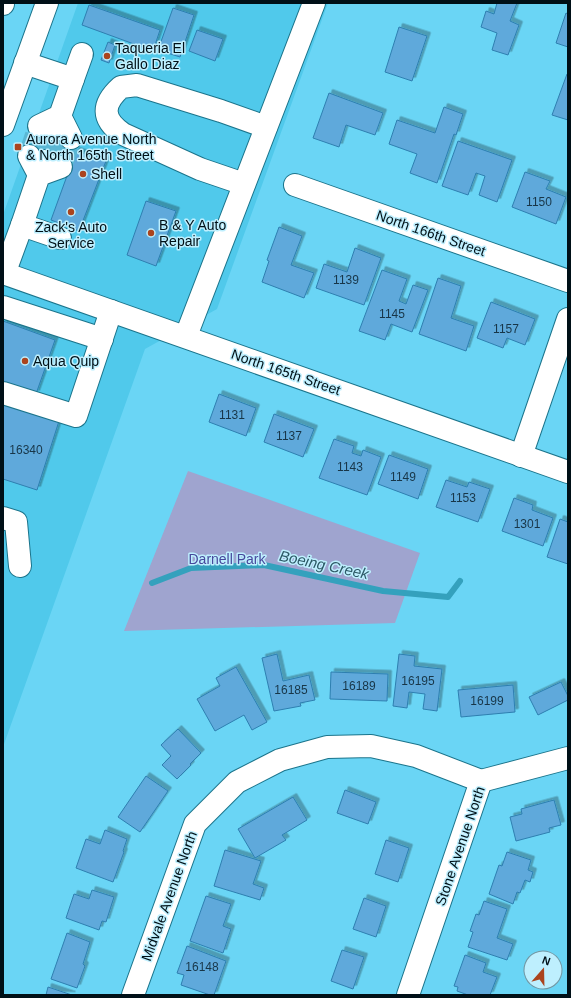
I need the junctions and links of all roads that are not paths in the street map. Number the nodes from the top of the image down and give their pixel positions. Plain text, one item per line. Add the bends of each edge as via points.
1 (47, 3) edge
2 (314, 3) edge
3 (82, 54) dead end
4 (25, 63) junction
5 (73, 79) junction
6 (3, 125) edge
7 (266, 127) junction
8 (56, 128) tunnel mouth
9 (43, 165) tunnel mouth
10 (244, 184) junction
11 (295, 186) dead end
12 (22, 225) junction
13 (60, 238) dead end
14 (4, 274) edge
15 (568, 280) edge
16 (3, 307) edge
17 (111, 311) junction
18 (568, 320) edge
19 (186, 336) junction
20 (102, 339) junction
21 (3, 393) edge
22 (521, 456) junction
23 (568, 472) edge
24 (3, 518) edge
25 (20, 566) dead end
26 (568, 758) edge
27 (481, 781) junction
28 (133, 995) edge
29 (408, 995) edge

1 - 4 main road
2 - 7 main road
3 - 5 main road
4 - 5 main road
4 - 6 main road
5 - 8 main road
7 - 10 main road
7 - 10 main road via 137,86 120,86 109,100 106,108 108,118 113,127 123,134 200,168
9 - 12 main road
10 - 19 main road
11 - 15 main road, North 166th Street
12 - 13 main road
12 - 14 main road
14 - 17 main road, North 165th Street
16 - 20 main road
17 - 19 main road, North 165th Street
17 - 20 main road
18 - 22 main road
19 - 22 main road, North 165th Street
20 - 21 main road via 76,416
22 - 23 main road, North 165th Street
24 - 25 main road via 16,522
26 - 27 main road, Stone Avenue North
27 - 28 main road, Midvale Avenue North via 416,756 371,746 327,747 280,760 238,782 195,824
27 - 29 main road, Stone Avenue North

